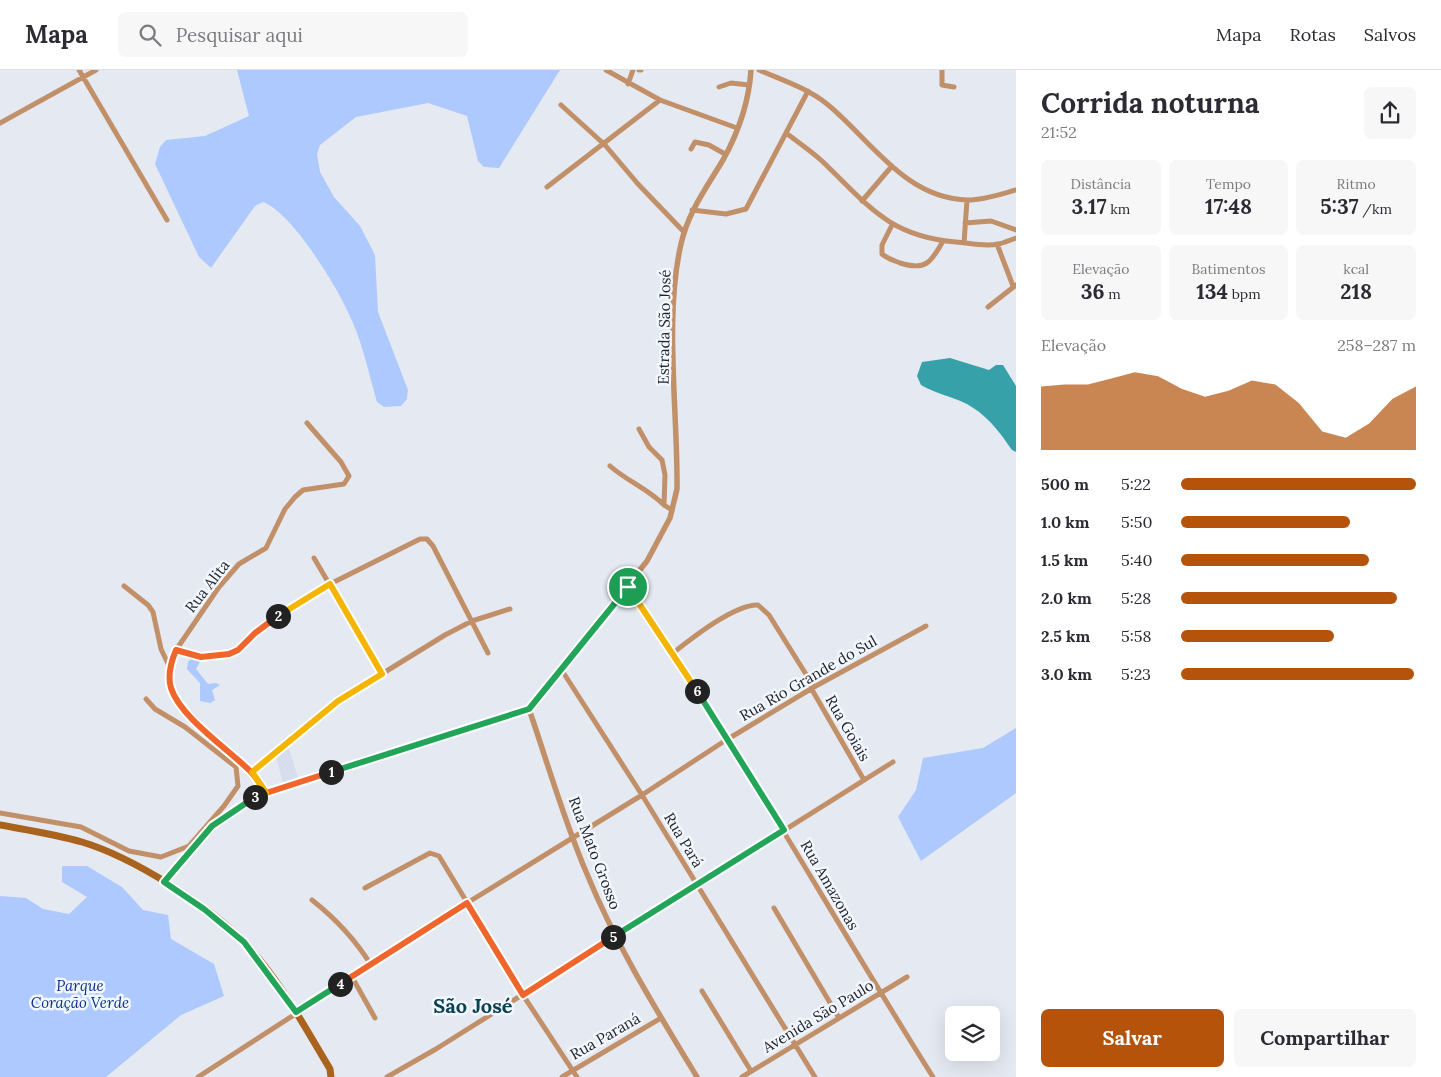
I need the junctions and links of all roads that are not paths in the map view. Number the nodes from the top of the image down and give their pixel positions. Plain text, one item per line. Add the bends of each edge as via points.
1 (79, 70) edge
2 (96, 70) edge
3 (606, 70) edge
4 (633, 70) edge
5 (751, 70) edge
6 (759, 70) edge
7 (942, 70) edge
8 (83, 77) junction
9 (628, 84) junction
10 (749, 85) junction
11 (954, 86) dead end
12 (719, 87) dead end
13 (808, 91) junction
14 (660, 100) junction
15 (561, 105) dead end
16 (0, 123) edge
17 (737, 128) junction
18 (786, 133) junction
19 (605, 145) junction
20 (691, 150) dead end
21 (726, 154) junction
22 (892, 166) junction
23 (547, 187) dead end
24 (1016, 190) edge
25 (967, 200) junction
26 (862, 201) junction
27 (692, 210) junction
28 (168, 220) dead end
29 (965, 223) junction
30 (892, 225) junction
31 (1016, 230) edge
32 (684, 232) junction
33 (1016, 238) edge
34 (943, 242) junction
35 (964, 243) junction
36 (997, 244) junction
37 (1015, 285) edge
38 (988, 307) dead end
39 (307, 423) dead end
40 (638, 428) dead end
41 (610, 466) dead end
42 (664, 505) junction
43 (672, 510) junction
44 (314, 558) dead end
45 (330, 584) junction
46 (124, 586) dead end
47 (628, 587) junction
48 (510, 609) dead end
49 (472, 621) junction
50 (926, 626) dead end
51 (176, 650) junction
52 (488, 653) dead end
53 (673, 653) junction
54 (170, 668) junction
55 (561, 669) junction
56 (382, 674) junction
57 (813, 688) junction
58 (146, 699) dead end
59 (529, 709) junction
60 (728, 738) junction
61 (893, 762) dead end
62 (252, 772) junction
63 (864, 780) junction
64 (266, 793) junction
65 (642, 795) junction
66 (0, 813) edge
67 (0, 825) edge
68 (784, 830) junction
69 (573, 836) junction
70 (164, 882) junction
71 (696, 884) junction
72 (365, 888) dead end
73 (312, 900) dead end
74 (467, 903) junction
75 (774, 908) dead end
76 (615, 935) junction
77 (371, 965) junction
78 (352, 977) junction
79 (907, 977) dead end
80 (702, 991) dead end
81 (880, 994) junction
82 (523, 995) junction
83 (296, 1012) junction
84 (375, 1018) dead end
85 (661, 1018) junction
86 (839, 1018) junction
87 (795, 1045) junction
88 (572, 1070) junction
89 (751, 1071) junction
90 (330, 1073) edge
91 (198, 1077) edge
92 (335, 1077) edge
93 (387, 1077) edge
94 (562, 1077) edge
95 (577, 1077) edge
96 (697, 1077) edge
97 (742, 1077) edge
98 (815, 1077) edge
99 (933, 1077) edge

1 - 8 street
2 - 8 street
3 - 9 street
4 - 9 street
5 - 10 street, Estrada São José
6 - 13 street
7 - 11 street via 942,85
8 - 16 street
8 - 28 street
9 - 14 street
10 - 12 street via 731,83
10 - 17 street, Estrada São José
13 - 18 street
13 - 22 street via 827,104
14 - 17 street
14 - 19 street
15 - 19 street
17 - 21 street, Estrada São José
18 - 26 street via 820,159
18 - 27 street via 746,210 726,214
19 - 23 street
19 - 32 street
20 - 21 street via 696,142
21 - 27 street, Estrada São José
22 - 25 street via 920,187
22 - 26 street
24 - 25 street
25 - 29 street
26 - 30 street
27 - 32 street, Estrada São José
29 - 31 street via 991,221
29 - 35 street
30 - 34 street
30 - 34 street via 882,249 882,254 890,260 923,265 935,256
32 - 43 street, Estrada São José via 674,308 677,489
33 - 36 street
34 - 35 street
35 - 36 street
36 - 37 street
37 - 38 street
39 - 51 street, Rua Alita via 349,476 344,484 303,490 295,497 285,509 266,548 228,575
40 - 42 street via 649,447 662,460
41 - 42 street via 626,480 651,492
42 - 43 street
43 - 47 street, Estrada São José via 655,547
44 - 45 street
45 - 49 street via 413,541 430,541
45 - 51 street via 289,608 229,654 201,657
45 - 56 street
46 - 54 street via 152,612 161,649
47 - 53 street, Rua Amazonas
47 - 55 street, Estrada São José
48 - 49 street
49 - 52 street
49 - 56 street
50 - 57 street, Rua Rio Grande do Sul
51 - 54 street, Rua Alita
53 - 57 street, Rua Goiais via 743,608 762,606
53 - 60 street, Rua Amazonas
54 - 62 street, Rua Alita via 171,687 178,702 214,740
55 - 59 street, Estrada São José
55 - 65 street, Rua Pará
56 - 62 street via 338,701
57 - 60 street, Rua Rio Grande do Sul
57 - 63 street, Rua Goiais
58 - 66 street via 154,709 185,727 236,767 238,786 189,846 162,857 129,851 81,827
59 - 64 street
59 - 69 street, Rua Mato Grosso
60 - 65 street, Rua Rio Grande do Sul
60 - 68 street, Rua Amazonas
61 - 63 street
62 - 64 street, Rua Alita
63 - 68 street
64 - 70 street via 243,804 212,826
65 - 69 street, Rua Rio Grande do Sul
65 - 71 street, Rua Pará
67 - 70 main road via 83,842
68 - 71 street
68 - 81 street, Rua Amazonas
69 - 74 street, Rua Rio Grande do Sul
69 - 76 street, Rua Mato Grosso
70 - 83 main road via 211,914 244,942
71 - 76 street
71 - 87 street, Rua Pará
72 - 74 street via 430,853 439,856
73 - 77 street via 336,919
74 - 77 street, Rua Rio Grande do Sul
74 - 82 street
75 - 86 street
76 - 82 street
76 - 85 street, Rua Mato Grosso
77 - 78 street, Rua Rio Grande do Sul
78 - 83 street, Rua Rio Grande do Sul
78 - 84 street
79 - 81 street, Avenida São Paulo
80 - 89 street
81 - 86 street, Avenida São Paulo
81 - 99 street, Rua Amazonas
82 - 88 street
82 - 93 street
83 - 90 main road
83 - 91 street, Rua Rio Grande do Sul
85 - 88 street, Rua Paraná
85 - 96 street, Rua Mato Grosso
86 - 87 street, Avenida São Paulo
87 - 89 street, Avenida São Paulo
87 - 98 street, Rua Pará
88 - 94 street, Rua Paraná
88 - 95 street
89 - 97 street, Avenida São Paulo
90 - 92 street

